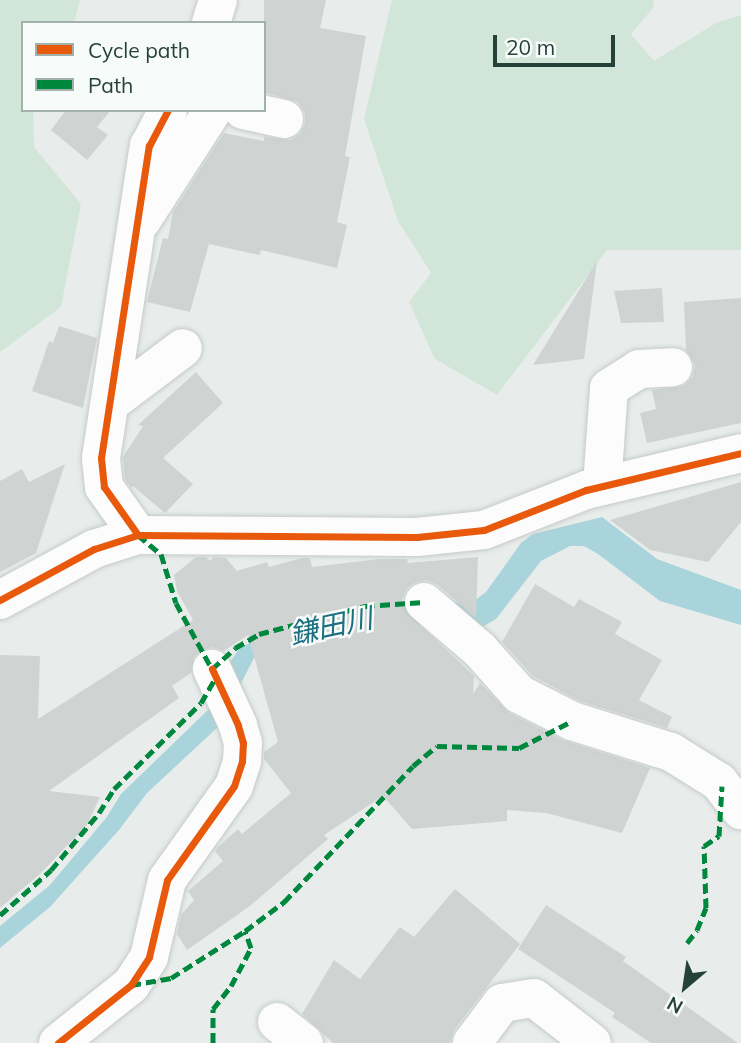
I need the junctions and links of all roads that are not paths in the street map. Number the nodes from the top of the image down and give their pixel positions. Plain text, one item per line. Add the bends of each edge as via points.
1 (218, 0) edge
2 (212, 21) edge
3 (166, 112) edge
4 (212, 112) edge
5 (252, 112) edge
6 (284, 119) dead end
7 (136, 227) junction
8 (183, 348) dead end
9 (673, 367) dead end
10 (110, 403) junction
11 (741, 453) edge
12 (603, 486) junction
13 (138, 535) junction
14 (0, 600) edge
15 (433, 610) dead end
16 (220, 687) dead end
17 (741, 810) edge
18 (58, 1043) edge
19 (472, 1043) edge
20 (592, 1043) edge

1 - 2 street
3 - 7 street via 149,146
4 - 7 street
5 - 6 street
7 - 10 street
8 - 10 street
9 - 12 street via 639,369 609,388
10 - 13 street via 101,458 104,487
11 - 12 street
12 - 13 street via 484,530 431,536
13 - 14 street via 94,549
15 - 17 street via 480,650 519,694 572,721 671,752 719,782
16 - 18 street via 243,743 234,786 167,880 149,957 131,985
19 - 20 street via 502,1003 534,998

